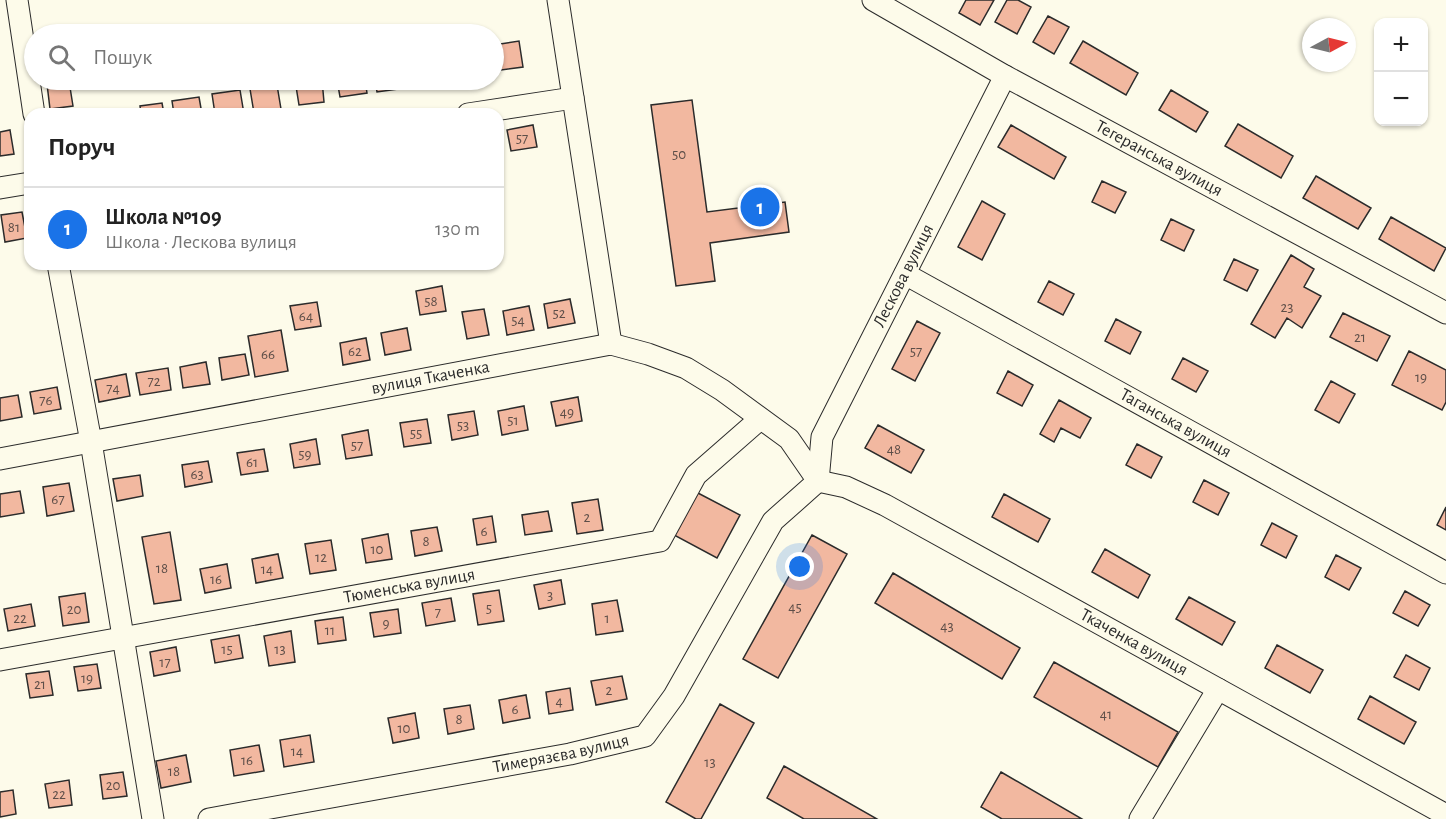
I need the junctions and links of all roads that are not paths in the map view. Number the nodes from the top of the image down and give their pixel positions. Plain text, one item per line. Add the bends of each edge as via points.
1 (17, 0) edge
2 (558, 0) edge
3 (873, 0) edge
4 (24, 47) edge
5 (1005, 76) junction
6 (30, 90) edge
7 (573, 98) junction
8 (33, 108) edge
9 (504, 109) edge
10 (24, 184) edge
11 (0, 188) edge
12 (59, 270) edge
13 (905, 274) junction
14 (1446, 313) edge
15 (611, 344) junction
16 (760, 419) junction
17 (91, 442) junction
18 (0, 459) edge
19 (818, 481) junction
20 (1446, 573) edge
21 (123, 638) junction
22 (0, 660) edge
23 (1218, 688) junction
24 (1446, 815) edge
25 (153, 819) edge
26 (209, 819) edge
27 (1140, 819) edge

1 - 4 street
2 - 7 street
3 - 5 street, Тегеранська вулиця
5 - 13 street, Лескова вулиця
5 - 14 street, Тегеранська вулиця
6 - 8 street
7 - 9 street
7 - 15 street
10 - 11 street
12 - 17 street
13 - 19 street, Лескова вулиця via 822,437
13 - 20 street, Таганська вулиця
15 - 16 street, вулиця Ткаченка via 686,368
15 - 17 street, вулиця Ткаченка
16 - 19 street, вулиця Ткаченка via 789,439
16 - 21 street, Тюменська вулиця via 696,475 660,541
17 - 18 street, вулиця Ткаченка
17 - 21 street
19 - 23 street, Ткаченка вулиця via 846,487 885,505
19 - 26 street, Тимерязєва вулиця via 773,521 674,696 645,736 570,754
21 - 22 street, Тюменська вулиця
21 - 25 street
23 - 24 street, Ткаченка вулиця
23 - 27 street

